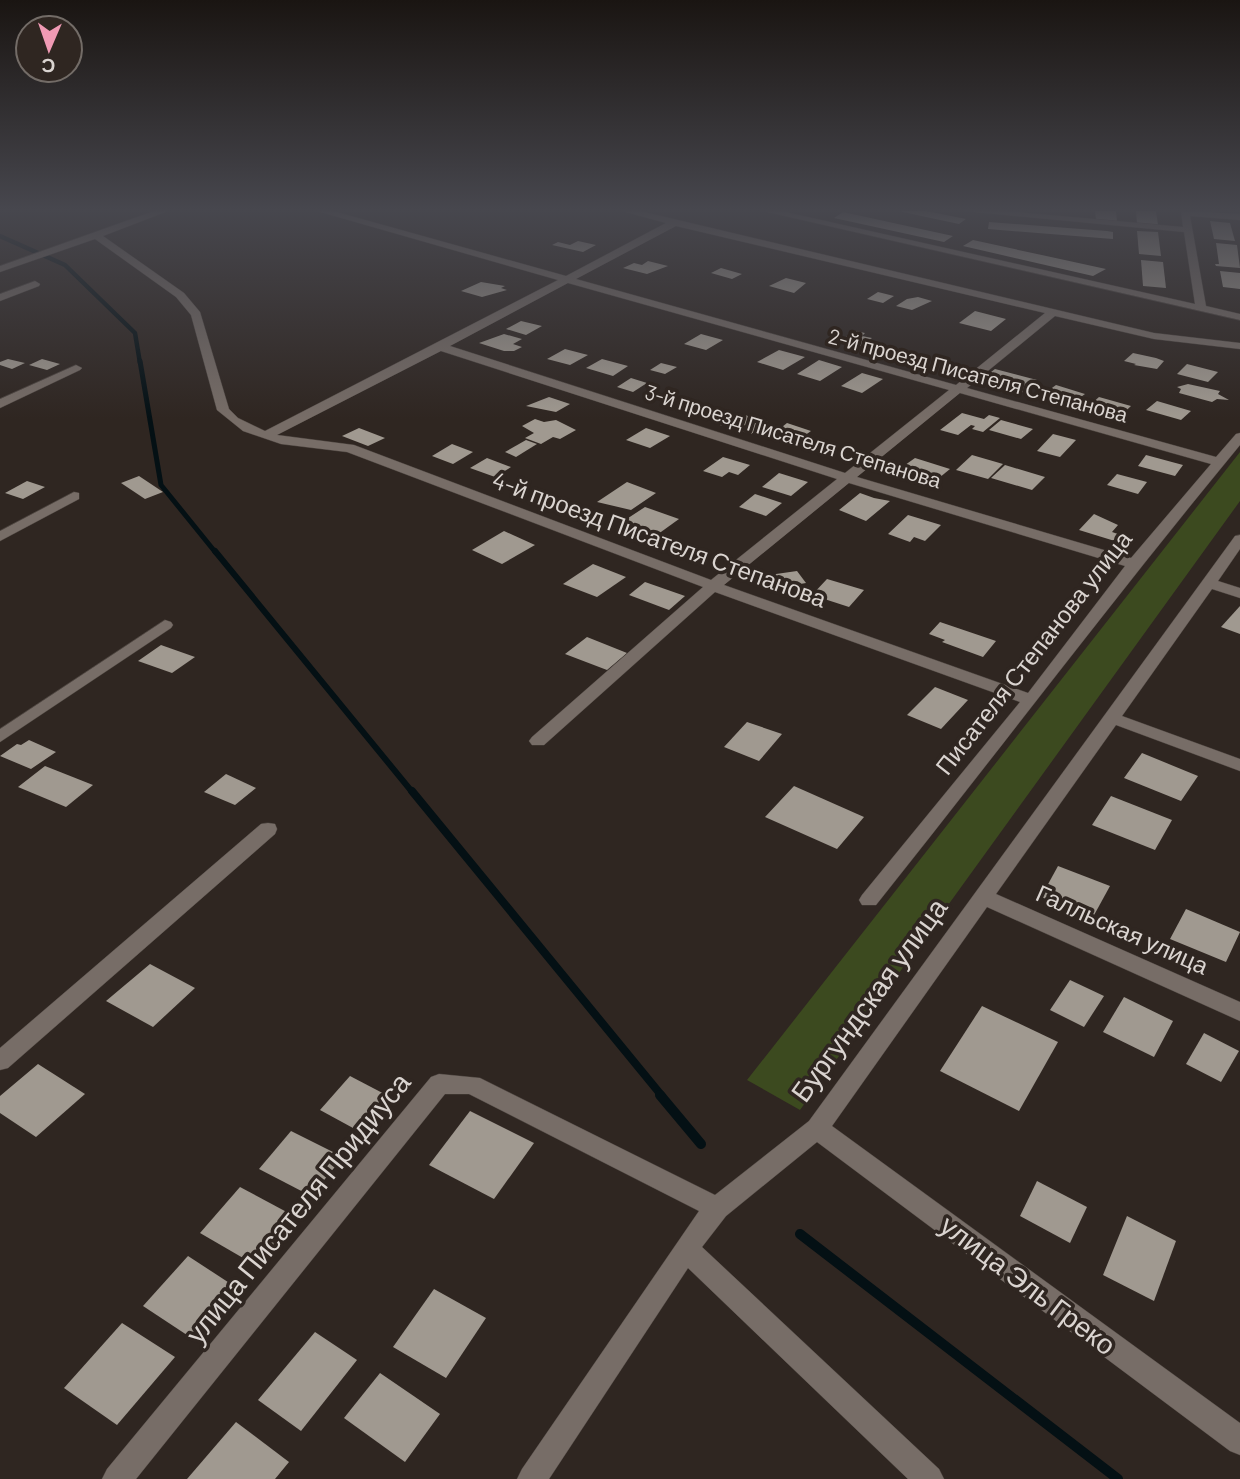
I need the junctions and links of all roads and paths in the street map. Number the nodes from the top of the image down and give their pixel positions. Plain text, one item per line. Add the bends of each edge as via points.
1 (159, 280) edge
2 (563, 280) edge
3 (569, 280) edge
4 (913, 280) edge
5 (1076, 280) edge
6 (1196, 280) edge
7 (35, 284) dead end
8 (0, 298) edge
9 (1201, 308) junction
10 (1052, 313) junction
11 (1240, 317) edge
12 (1240, 346) edge
13 (440, 348) junction
14 (76, 368) dead end
15 (955, 391) junction
16 (0, 404) edge
17 (269, 434) junction
18 (1240, 437) edge
19 (1220, 462) junction
20 (847, 478) junction
21 (74, 496) dead end
22 (0, 537) edge
23 (1240, 539) edge
24 (1133, 564) junction
25 (1209, 583) junction
26 (713, 586) junction
27 (1240, 593) edge
28 (165, 625) dead end
29 (1031, 701) junction
30 (1110, 717) junction
31 (0, 737) edge
32 (538, 741) dead end
33 (1240, 765) edge
34 (268, 829) dead end
35 (982, 896) junction
36 (869, 900) dead end
37 (1240, 1012) edge
38 (0, 1061) edge
39 (817, 1128) junction
40 (717, 1208) junction
41 (686, 1249) junction
42 (1240, 1441) edge
43 (117, 1479) edge
44 (532, 1479) edge
45 (929, 1479) edge

1 - 17 street via 196,314 223,410 233,422
2 - 13 street
3 - 15 street, 2-й проезд Писателя Степанова
4 - 10 street
5 - 9 street
6 - 9 street
7 - 8 street
9 - 11 street
10 - 12 street via 1154,336
10 - 15 street
13 - 17 street
13 - 20 street, 3-й проезд Писателя Степанова
14 - 16 street
15 - 19 street, 2-й проезд Писателя Степанова
15 - 20 street
17 - 26 street, 4-й проезд Писателя Степанова via 299,445 349,449
18 - 19 street, Писателя Степанова улица
19 - 24 street, Писателя Степанова улица
20 - 24 street, 3-й проезд Писателя Степанова
20 - 26 street
21 - 22 street
23 - 25 street, Бургундская улица
24 - 29 street, Писателя Степанова улица
25 - 27 street
25 - 30 street, Бургундская улица
26 - 29 street, 4-й проезд Писателя Степанова
26 - 32 street
28 - 31 street
29 - 36 street, Писателя Степанова улица
30 - 33 street
30 - 35 street, Бургундская улица
34 - 38 street
35 - 37 street, Галльская улица
35 - 39 street, Бургундская улица
39 - 40 street, Бургундская улица
39 - 42 street, улица Эль Греко
40 - 41 street, Бургундская улица
40 - 43 street, улица Писателя Придиуса via 472,1084 439,1084
41 - 44 street, Бургундская улица
41 - 45 street

